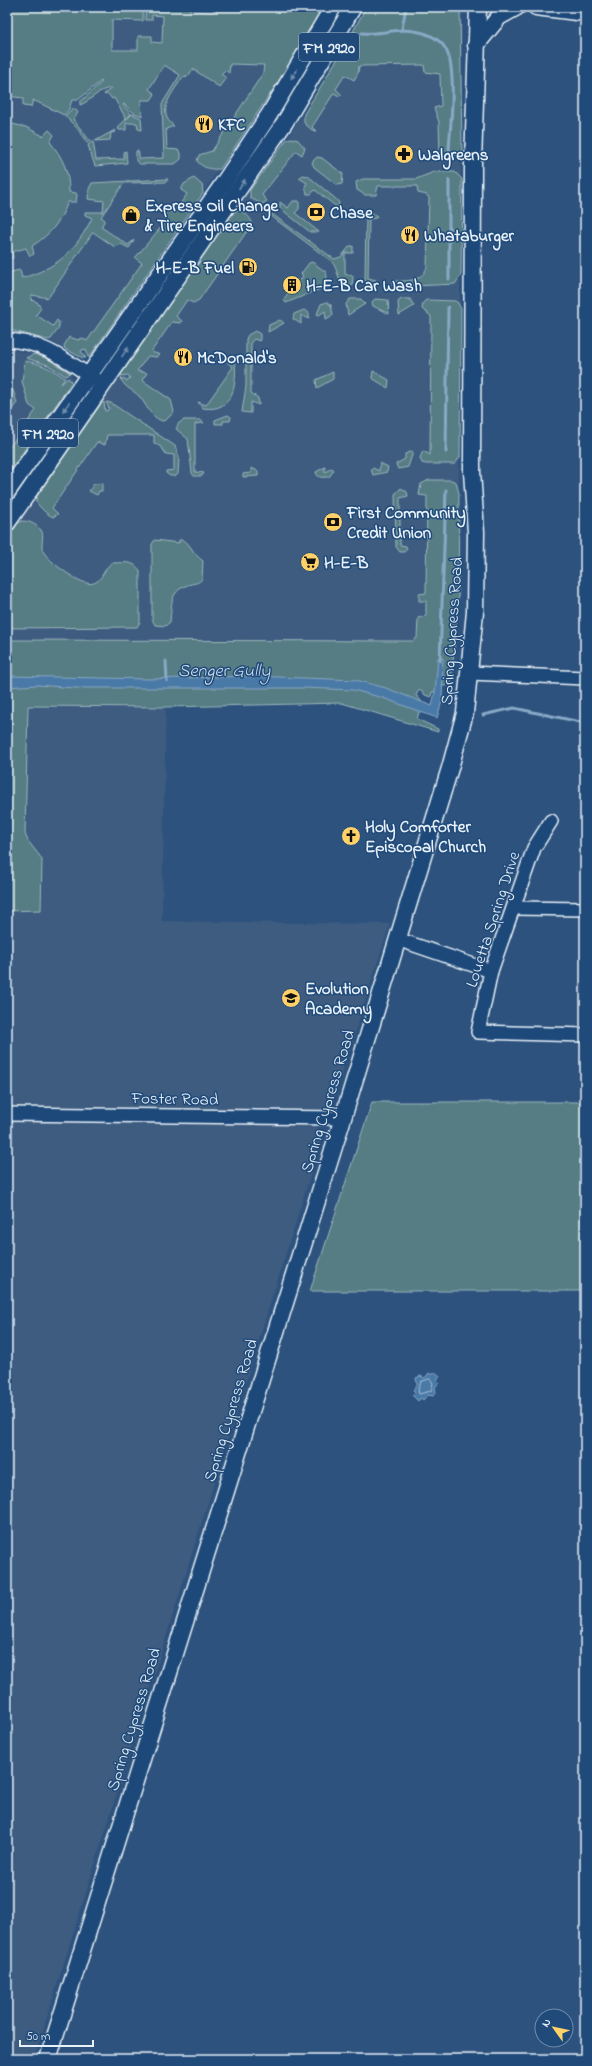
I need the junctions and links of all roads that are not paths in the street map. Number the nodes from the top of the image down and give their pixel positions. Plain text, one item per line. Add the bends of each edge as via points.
1 (333, 7) edge
2 (353, 7) edge
3 (478, 7) edge
4 (517, 7) edge
5 (536, 7) edge
6 (585, 12) edge
7 (476, 45) junction
8 (7, 340) edge
9 (88, 375) junction
10 (103, 384) junction
11 (7, 492) edge
12 (7, 523) edge
13 (470, 674) junction
14 (585, 678) edge
15 (551, 821) dead end
16 (514, 908) junction
17 (585, 909) edge
18 (397, 939) junction
19 (491, 971) junction
20 (585, 1036) edge
21 (7, 1114) edge
22 (343, 1118) junction
23 (48, 2059) edge

1 -> 9 main road, FM 2920 / FM 2920 via 269,115
10 -> 2 main road, FM 2920 / FM 2920 via 285,122
3 - 7 main road, Spring Cypress Road
4 - 7 main road via 499,17
5 - 6 main road
7 - 13 main road, Spring Cypress Road via 472,471 476,538 475,612
8 - 9 street via 37,344 63,357
9 - 10 street
9 -> 11 main road, FM 2920 / FM 2920
10 - 12 main road, FM 2920 / FM 2920
13 - 14 street
13 - 18 main road, Spring Cypress Road via 465,713 450,768
15 - 16 street, Louetta Spring Drive via 534,848
16 - 17 street
16 - 19 street, Louetta Spring Drive
18 - 19 street
18 - 22 main road, Spring Cypress Road
19 - 20 street, Louetta Spring Drive via 478,1032
21 - 22 street, Foster Road
22 - 23 main road, Spring Cypress Road

